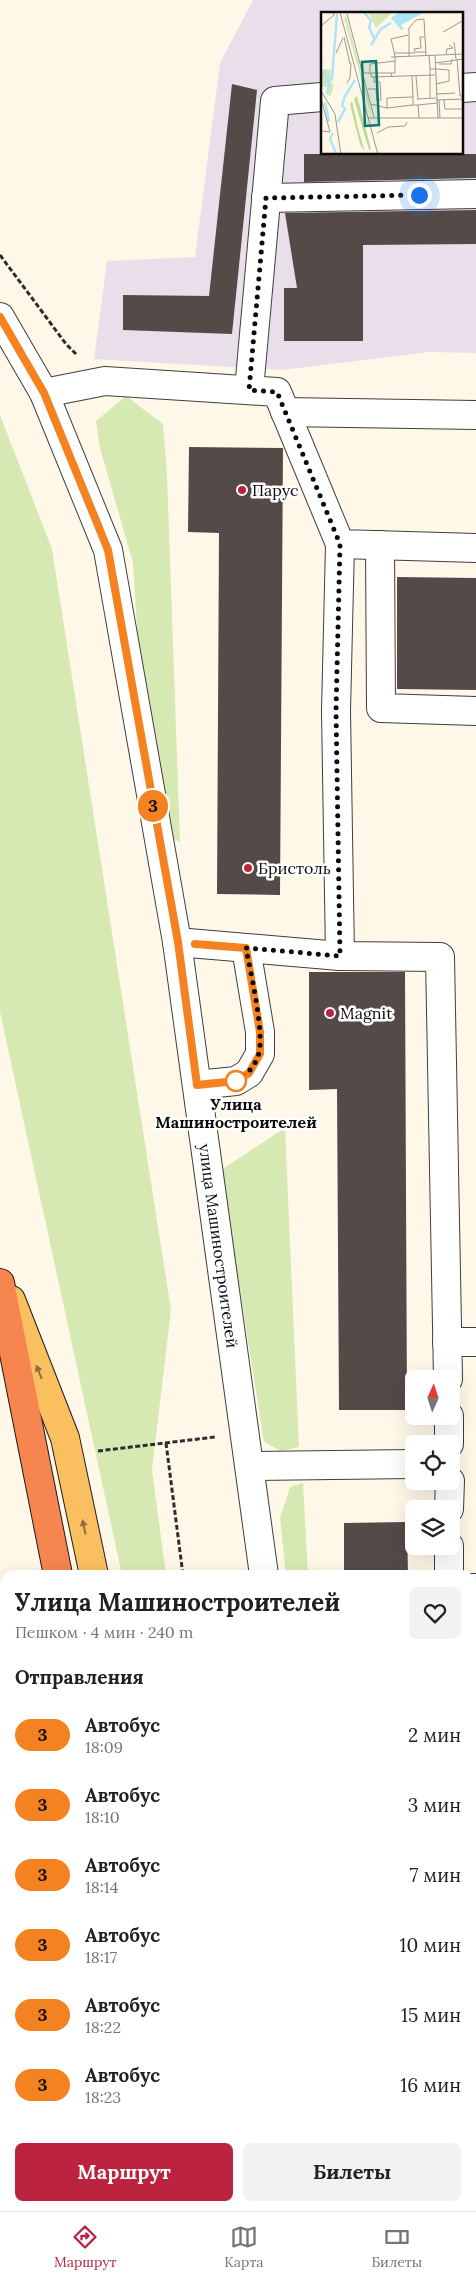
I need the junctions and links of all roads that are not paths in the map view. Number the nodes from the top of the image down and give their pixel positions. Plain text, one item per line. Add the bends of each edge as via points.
1 (321, 97) edge
2 (476, 194) edge
3 (266, 198) junction
4 (0, 317) edge
5 (249, 390) junction
6 (44, 393) junction
7 (285, 412) junction
8 (476, 415) edge
9 (340, 544) junction
10 (380, 545) junction
11 (476, 548) edge
12 (476, 711) edge
13 (178, 942) junction
14 (246, 948) junction
15 (340, 956) junction
16 (197, 1085) junction
17 (0, 1273) edge
18 (0, 1283) edge
19 (447, 1342) junction
20 (476, 1342) edge
21 (448, 1370) edge
22 (405, 1464) edge
23 (250, 1466) junction
24 (449, 1555) edge
25 (57, 1570) edge
26 (93, 1570) edge
27 (263, 1570) edge
28 (449, 1570) edge

1 - 3 street via 274,101
2 - 3 street
3 - 5 street
4 - 6 street, улица Машиностроителей
5 - 6 street via 105,381
5 - 7 street via 277,392
6 - 13 street, улица Машиностроителей via 108,550
7 - 8 street
7 - 9 street
9 - 10 street
9 - 15 street via 336,711
10 - 11 street
10 - 12 street via 381,708
13 - 14 street
13 - 16 street, улица Машиностроителей
14 - 15 street
14 - 16 street via 260,1032 260,1054 249,1073 236,1081
15 - 19 street via 440,957
16 - 23 street, улица Машиностроителей
26 -> 17 main road via 65,1438
18 - 25 highway
19 - 20 street
19 - 21 street
22 - 23 street
23 - 27 street, улица Машиностроителей
24 - 28 street

